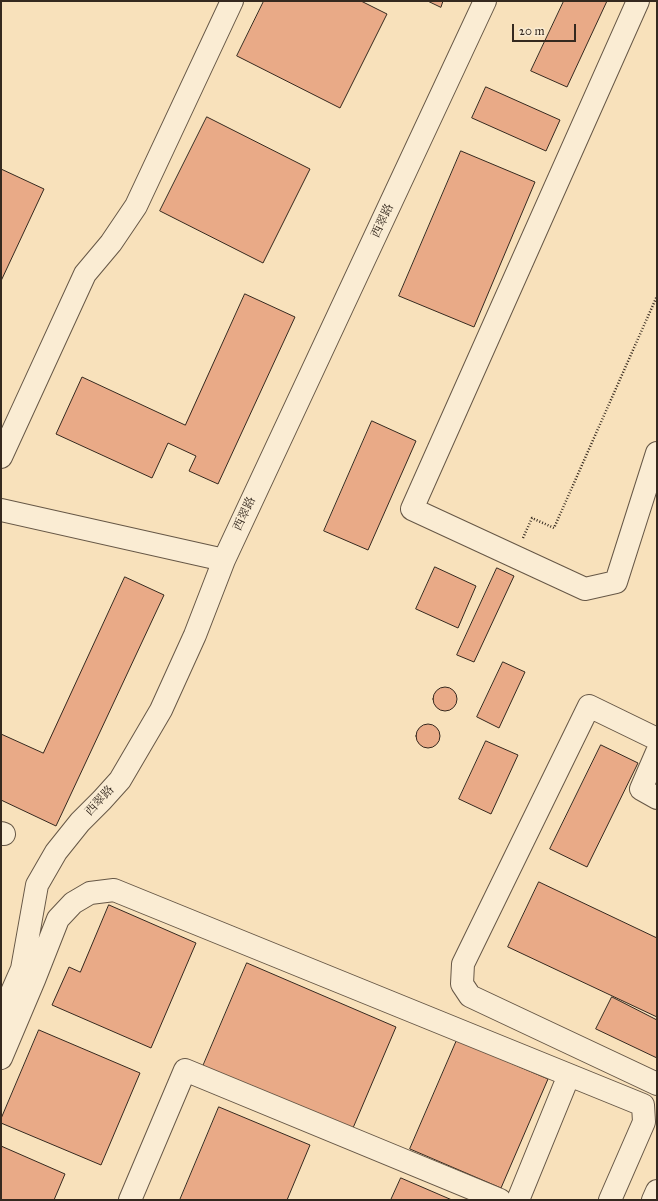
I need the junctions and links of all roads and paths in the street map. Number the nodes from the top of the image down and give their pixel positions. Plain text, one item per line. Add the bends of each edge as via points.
1 (232, 1) edge
2 (486, 1) edge
3 (638, 1) edge
4 (657, 296) edge
5 (657, 454) edge
6 (1, 457) edge
7 (1, 510) edge
8 (514, 556) junction
9 (224, 560) junction
10 (657, 739) edge
11 (657, 752) edge
12 (657, 798) edge
13 (1, 1017) edge
14 (1, 1058) edge
15 (569, 1075) junction
16 (657, 1084) edge
17 (657, 1191) edge
18 (130, 1200) edge
19 (500, 1200) edge
20 (518, 1200) edge
21 (610, 1200) edge
22 (653, 1200) edge

1 - 6 street via 136,206 111,243 85,274
2 - 9 street, 西翠路
3 - 8 street via 412,509
4 - 8 path via 554,528 532,518
5 - 8 street via 616,582 585,590
7 - 9 street
9 - 13 street, 西翠路 via 195,636 160,710 120,780 56,852 37,884 22,969
10 - 16 street via 589,706 463,964 462,984 470,996
11 - 12 street via 641,789
14 - 15 street via 58,919 74,903 90,893 114,890
15 - 20 street
15 - 21 street via 643,1105 644,1122
17 - 22 street
18 - 19 street via 185,1070

